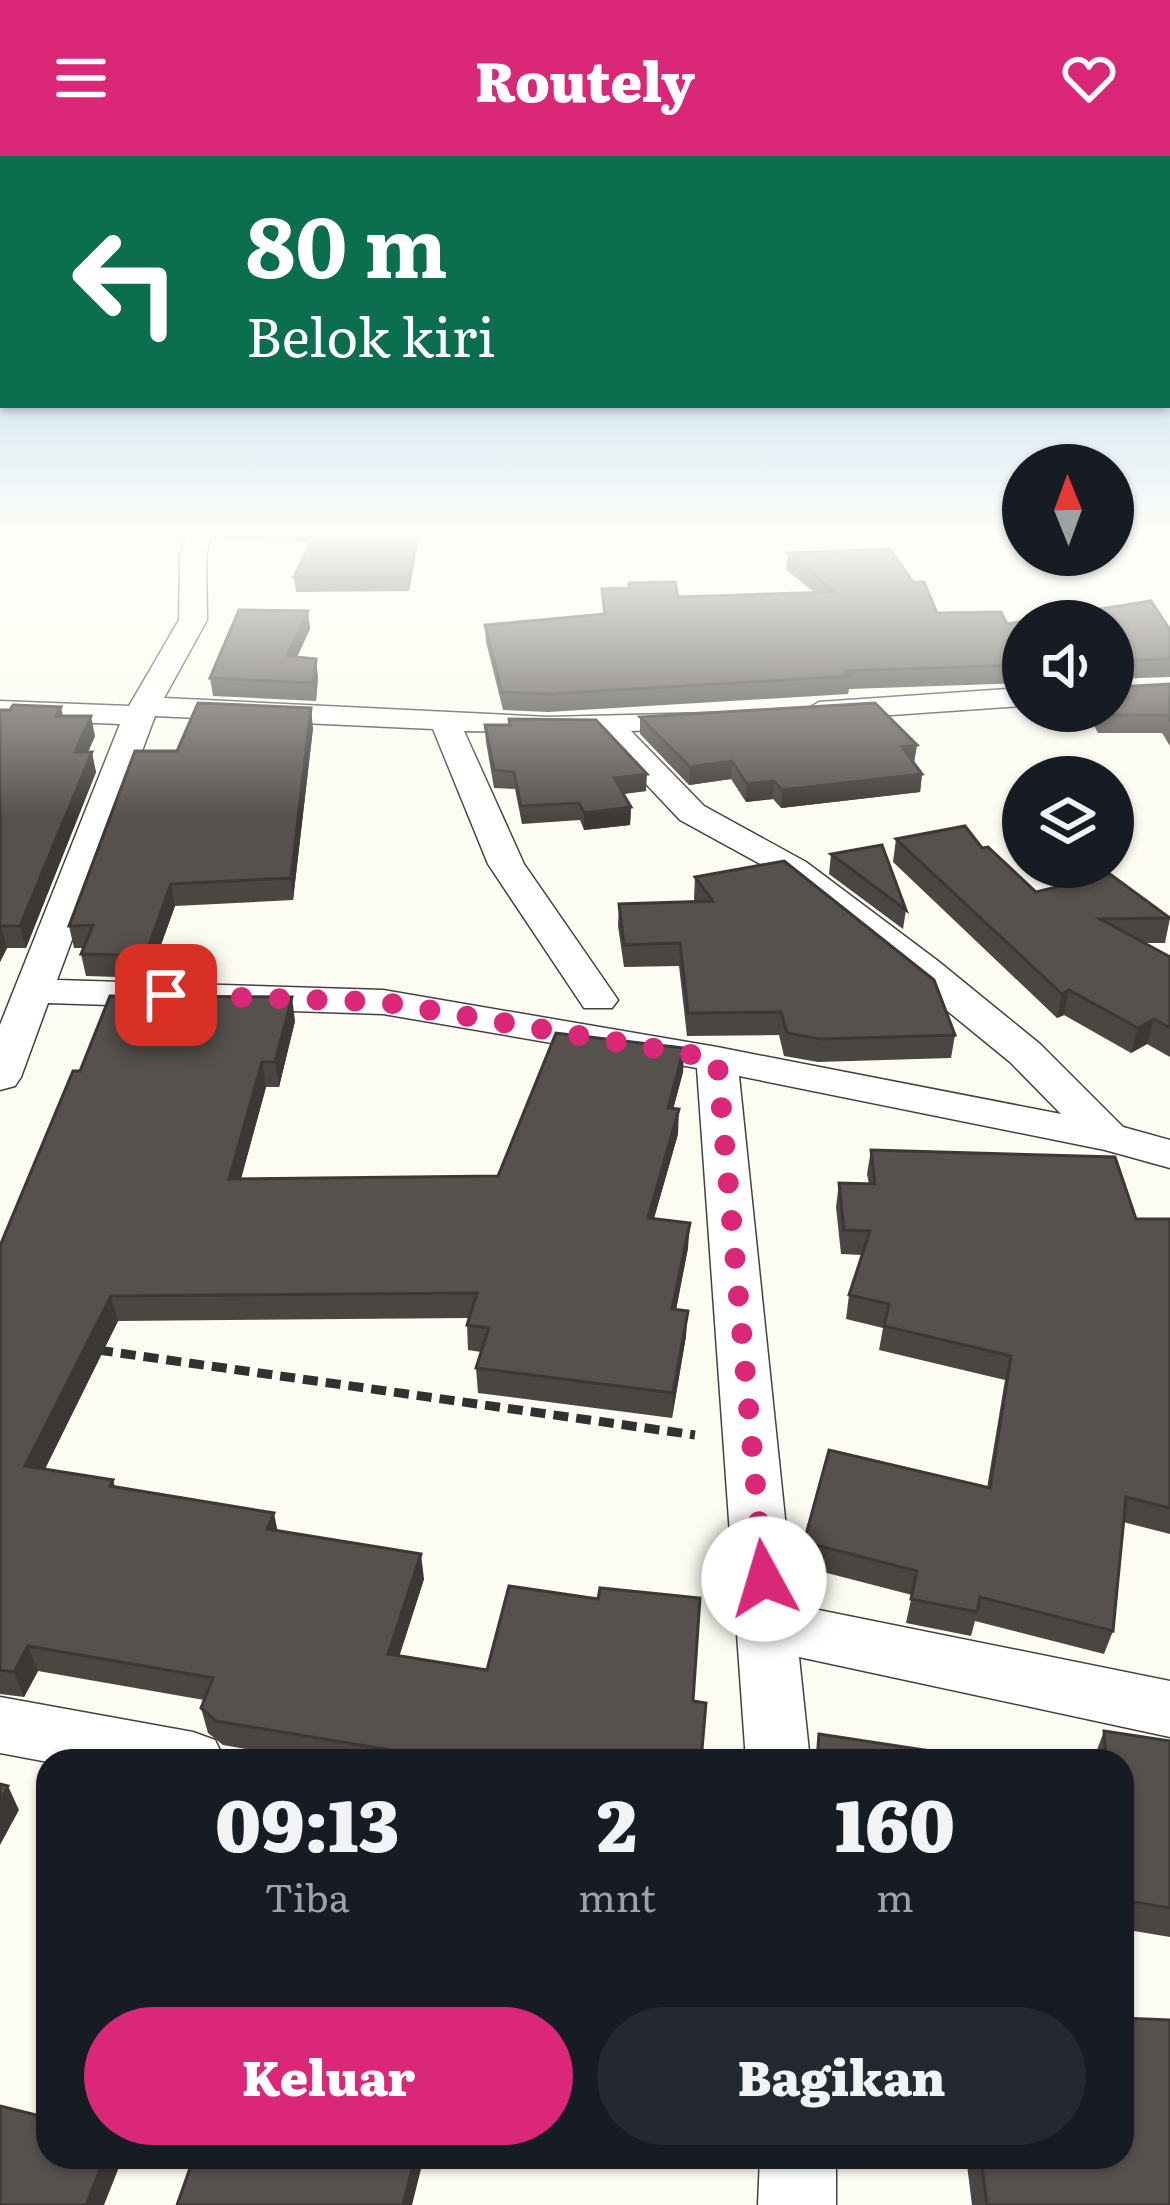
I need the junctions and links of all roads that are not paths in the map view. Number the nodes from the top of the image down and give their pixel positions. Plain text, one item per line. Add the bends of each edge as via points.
1 (190, 627) edge
2 (1002, 698) edge
3 (0, 710) edge
4 (142, 711) junction
5 (792, 712) edge
6 (723, 717) edge
7 (444, 720) junction
8 (608, 725) junction
9 (35, 991) junction
10 (598, 1000) dead end
11 (717, 1059) junction
12 (3, 1066) edge
13 (1108, 1137) junction
14 (1170, 1154) edge
15 (769, 1624) junction
16 (1170, 1709) edge
17 (0, 1724) edge
18 (130, 1749) edge
19 (777, 1749) edge
20 (798, 2169) edge
21 (797, 2205) edge

1 - 4 street
2 - 5 street
3 - 4 street
4 - 7 street
4 - 9 street
6 - 8 street
7 - 8 street
7 - 10 street via 506,863
8 - 13 street via 692,813 794,869 924,969 1025,1053
9 - 11 street via 383,1002
9 - 12 street
11 - 13 street
11 - 15 street
13 - 14 street
15 - 16 street
15 - 19 street
17 - 18 street
20 - 21 street

